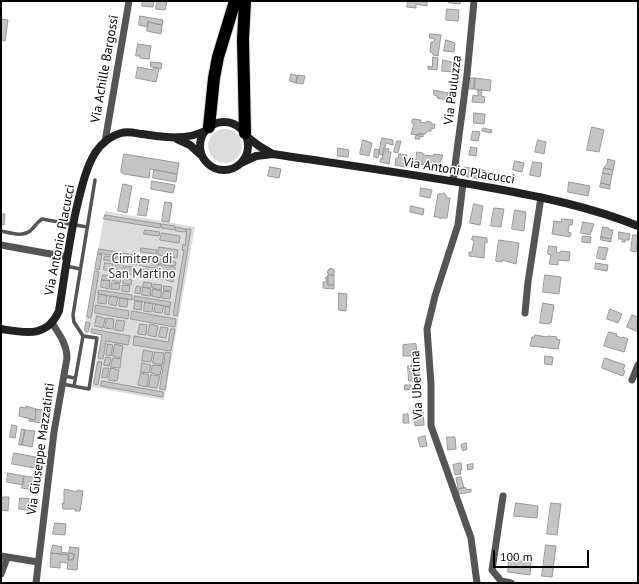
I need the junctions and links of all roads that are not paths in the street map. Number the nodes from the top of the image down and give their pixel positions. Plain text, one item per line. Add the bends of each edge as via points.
1 (129, 1) edge
2 (235, 1) edge
3 (245, 1) edge
4 (474, 1) edge
5 (207, 129) junction
6 (245, 135) junction
7 (175, 138) junction
8 (105, 142) junction
9 (273, 154) junction
10 (201, 155) junction
11 (243, 162) junction
12 (95, 180) dead end
13 (453, 181) junction
14 (463, 183) junction
15 (541, 197) junction
16 (72, 225) junction
17 (638, 226) edge
18 (87, 227) junction
19 (1, 231) edge
20 (1, 245) edge
21 (67, 257) junction
22 (66, 266) junction
23 (80, 269) junction
24 (525, 313) dead end
25 (52, 323) junction
26 (1, 329) edge
27 (83, 336) junction
28 (638, 365) edge
29 (64, 376) junction
30 (76, 378) junction
31 (632, 380) dead end
32 (62, 384) junction
33 (74, 386) junction
34 (503, 496) dead end
35 (4, 557) edge
36 (38, 562) junction
37 (1, 574) edge
38 (36, 583) edge
39 (477, 583) edge
40 (511, 583) edge

1 - 8 street, Via Achille Bargossi
2 - 5 highway via 218,57
3 - 6 highway
4 - 13 street, Via Pauluzza
5 - 6 main road, Via Antonio Placucci via 217,123 232,123
5 - 7 main road, Via Antonio Placucci via 191,137
5 - 10 main road via 200,143
6 - 9 main road, Via Antonio Placucci
6 - 11 main road via 249,147
7 - 8 main road, Via Antonio Placucci via 130,132 121,133
7 - 10 main road, Via Antonio Placucci via 190,145
8 - 16 main road, Via Antonio Placucci via 95,154 86,173
9 - 11 main road, Via Antonio Placucci via 256,156
9 - 13 main road, Via Antonio Placucci
10 - 11 main road, Via Antonio Placucci via 205,162 218,170 232,170
12 - 18 lane
13 - 14 main road, Via Antonio Placucci
14 - 15 main road, Via Antonio Placucci
14 - 39 street, Via Ubertina via 458,225 427,329 431,426 470,538
15 - 17 main road, Via Antonio Placucci via 615,217
15 - 24 street
16 - 18 lane
16 - 19 lane via 42,219 32,230 22,235
16 - 21 main road, Via Antonio Placucci
18 - 23 lane
20 - 21 street
21 - 22 main road, Via Antonio Placucci
22 - 23 lane
22 - 25 main road, Via Antonio Placucci via 60,311
23 - 27 lane via 73,315 74,322
25 - 26 main road via 34,332
25 - 29 street, Via Giuseppe Mazzatinti via 67,350
27 - 30 lane
27 - 33 lane via 97,338 89,389
28 - 31 street
29 - 30 lane
29 - 32 street, Via Giuseppe Mazzatinti
30 - 33 lane
32 - 33 lane
32 - 36 street, Via Giuseppe Mazzatinti
34 - 40 street via 492,570 501,581
35 - 36 street
35 - 37 street
36 - 38 street, Via Giuseppe Mazzatinti

